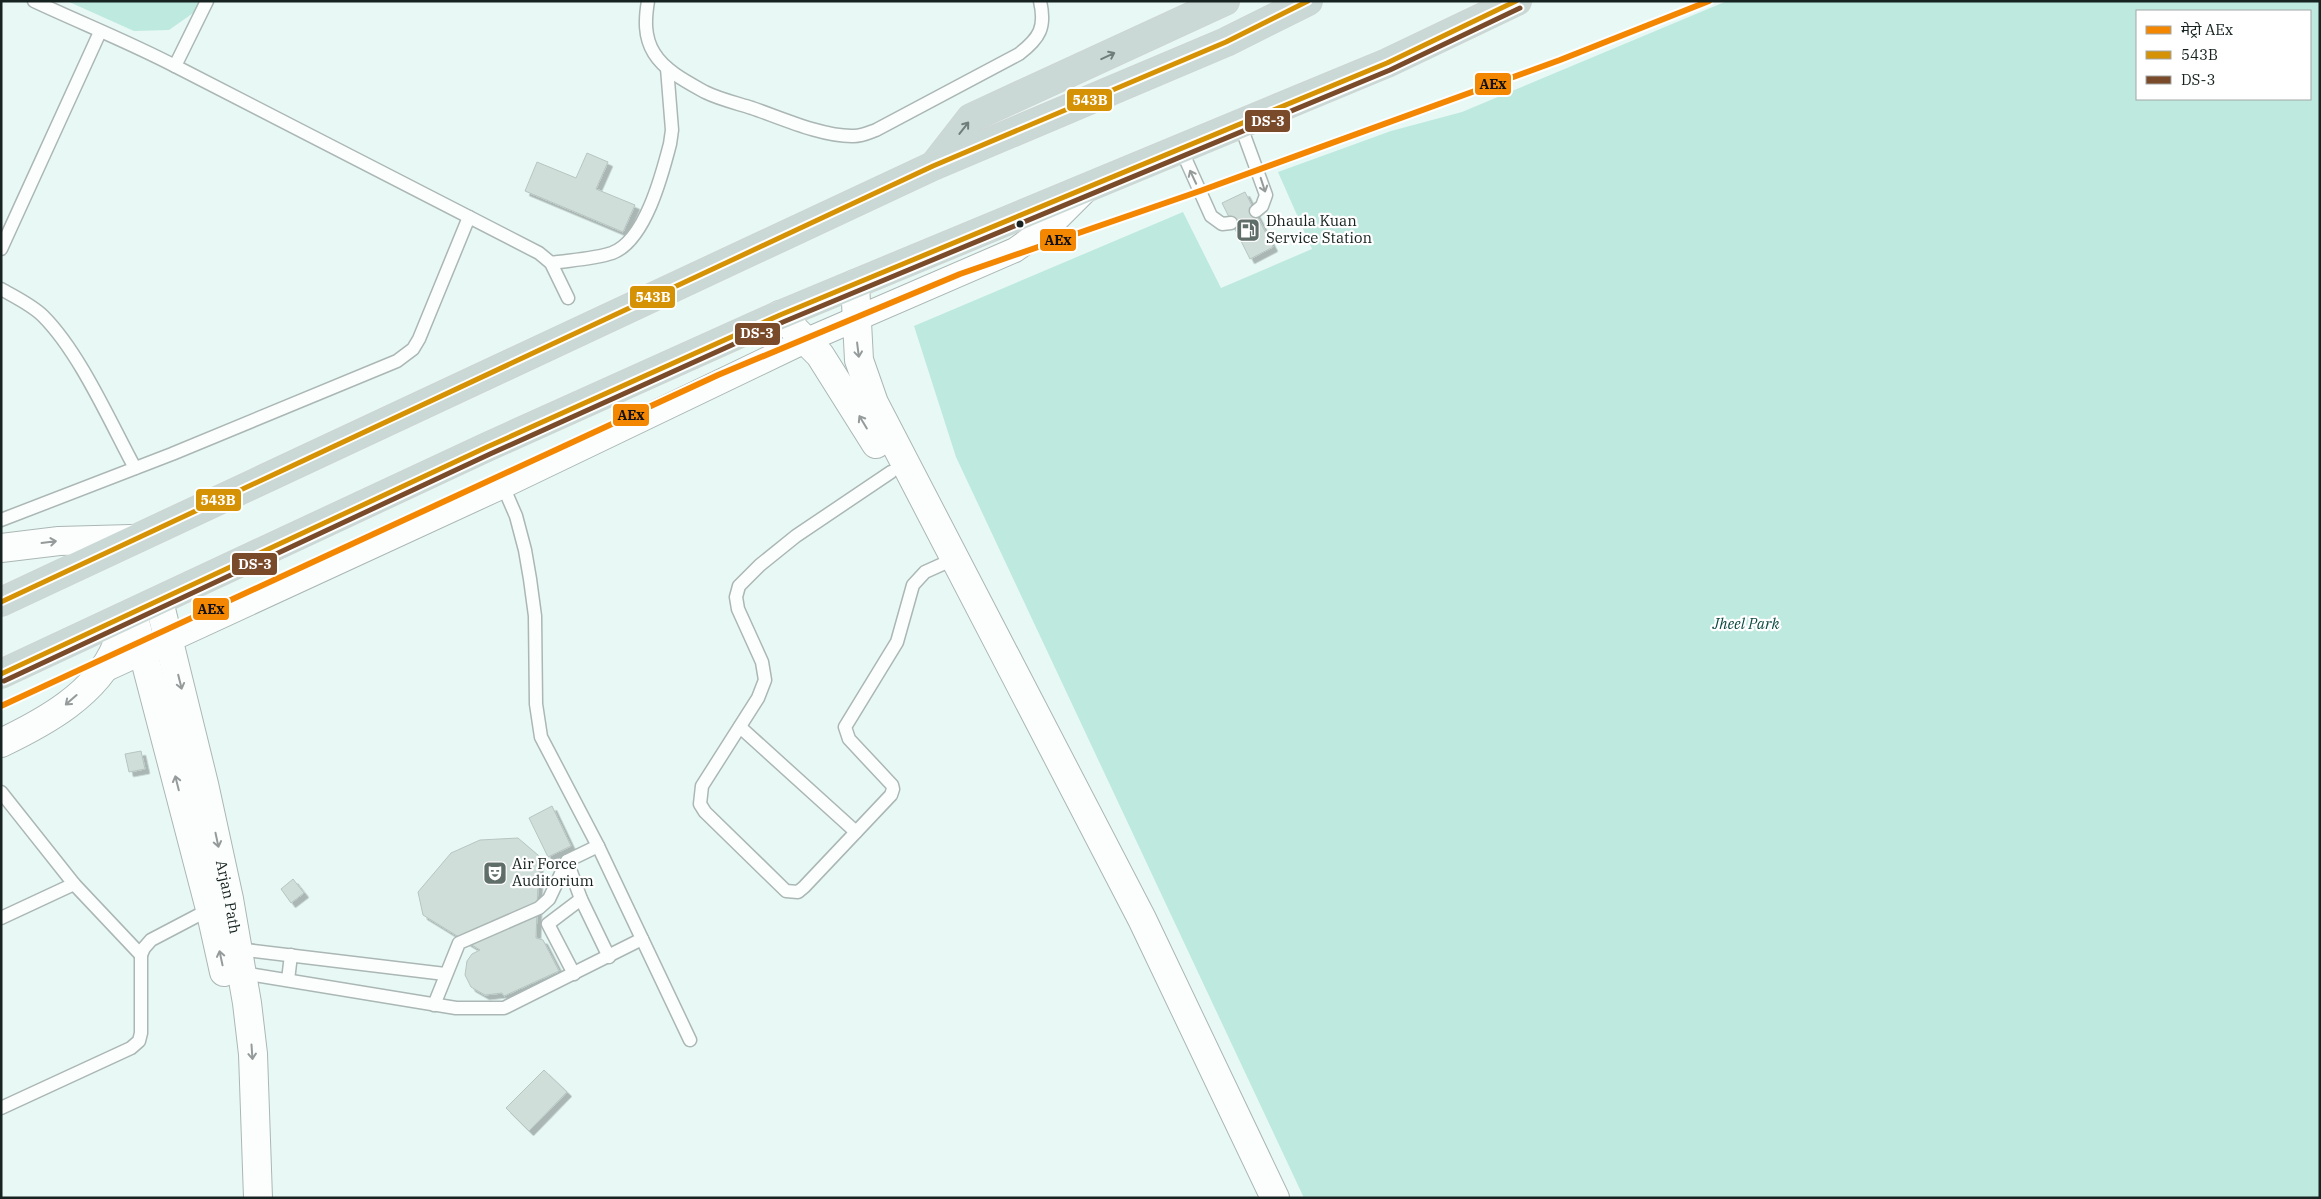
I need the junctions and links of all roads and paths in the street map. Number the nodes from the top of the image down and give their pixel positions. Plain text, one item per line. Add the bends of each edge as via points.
1 (34, 1) edge
2 (206, 1) edge
3 (648, 1) edge
4 (1040, 1) edge
5 (1225, 1) edge
6 (1308, 1) edge
7 (1517, 1) edge
8 (100, 32) junction
9 (175, 66) junction
10 (667, 68) junction
11 (1240, 124) junction
12 (1181, 149) junction
13 (933, 166) junction
14 (1089, 187) junction
15 (1256, 211) dead end
16 (469, 217) junction
17 (1231, 223) dead end
18 (1, 249) edge
19 (551, 262) junction
20 (856, 284) junction
21 (1, 289) edge
22 (568, 298) dead end
23 (780, 315) junction
24 (856, 320) junction
25 (804, 341) junction
26 (854, 385) junction
27 (135, 468) junction
28 (891, 472) junction
29 (503, 486) junction
30 (1, 520) edge
31 (131, 540) junction
32 (1, 548) edge
33 (945, 563) junction
34 (160, 600) junction
35 (1, 602) edge
36 (129, 616) junction
37 (169, 640) junction
38 (144, 652) junction
39 (102, 671) junction
40 (1, 674) edge
41 (740, 727) junction
42 (1, 743) edge
43 (1, 792) edge
44 (856, 832) junction
45 (598, 846) junction
46 (567, 861) junction
47 (74, 884) junction
48 (581, 899) junction
49 (220, 904) junction
50 (1, 918) edge
51 (642, 939) junction
52 (141, 955) junction
53 (292, 955) junction
54 (609, 957) junction
55 (240, 961) junction
56 (445, 974) junction
57 (574, 974) junction
58 (288, 980) junction
59 (434, 1004) junction
60 (690, 1040) dead end
61 (1, 1108) edge
62 (239, 1198) edge
63 (258, 1198) edge
64 (1260, 1198) edge
65 (1275, 1198) edge

1 - 8 lane
2 - 9 lane
3 - 10 lane via 647,36 654,53
4 - 10 lane via 1042,25 1038,36 1019,54 865,135 839,135 800,125 707,93
13 -> 5 highway via 971,118
6 - 13 highway via 1226,42
7 - 11 highway via 1387,64
8 - 9 lane
8 - 18 lane
9 - 16 lane
10 - 19 lane via 672,130 670,144 644,223 624,246 612,253
11 - 12 highway
11 -> 15 lane via 1266,194 1262,206
12 - 14 highway
17 -> 12 lane via 1222,224 1211,216
13 - 31 highway
14 - 20 highway
14 - 24 street via 1053,223 1016,250
16 - 19 lane
16 - 27 lane via 419,339 406,355
19 - 22 lane
20 - 23 highway
20 - 24 main road
21 - 27 lane via 42,315 58,332
23 - 25 main road
23 - 34 highway
24 - 25 street
24 -> 26 main road
25 - 26 main road
25 - 29 street
28 -> 26 main road
26 - 65 main road via 874,404 1142,919
27 - 30 lane
28 - 33 main road
28 - 41 lane via 796,536 760,564 739,586 736,597 738,609 762,662 765,680
29 - 37 street
29 - 45 lane via 516,516 530,579 535,616 536,704 540,737
32 -> 31 main road via 59,541
31 - 35 highway
33 - 44 lane via 925,572 913,585 897,642 845,727 848,739 893,789 887,800
33 - 64 main road via 1136,932
34 - 36 highway
34 - 37 main road, Arjan Path
36 - 38 main road, Arjan Path
36 - 39 main road
36 - 40 highway
37 - 38 street
37 -> 49 main road, Arjan Path
38 - 39 street
49 -> 38 main road, Arjan Path
39 -> 42 main road via 52,717
41 - 44 lane
41 - 44 lane via 702,786 700,804 786,891 798,892 804,887
43 - 47 lane
45 - 46 lane
45 - 51 lane
46 - 48 lane
46 - 56 lane via 549,899 539,908 459,944
47 - 50 lane
47 - 52 lane
48 - 54 lane
48 - 57 lane via 548,924
49 - 52 lane via 151,940
49 - 55 main road, Arjan Path
62 -> 49 main road, Arjan Path via 232,1016
51 - 54 lane
51 - 60 lane
52 - 61 lane via 142,1024 138,1041 131,1048
53 - 55 lane
53 - 56 lane
53 - 58 lane
54 - 57 lane
55 - 58 lane
55 -> 63 main road, Arjan Path via 253,1054
56 - 59 lane
57 - 59 lane via 504,1008 482,1010
58 - 59 lane

